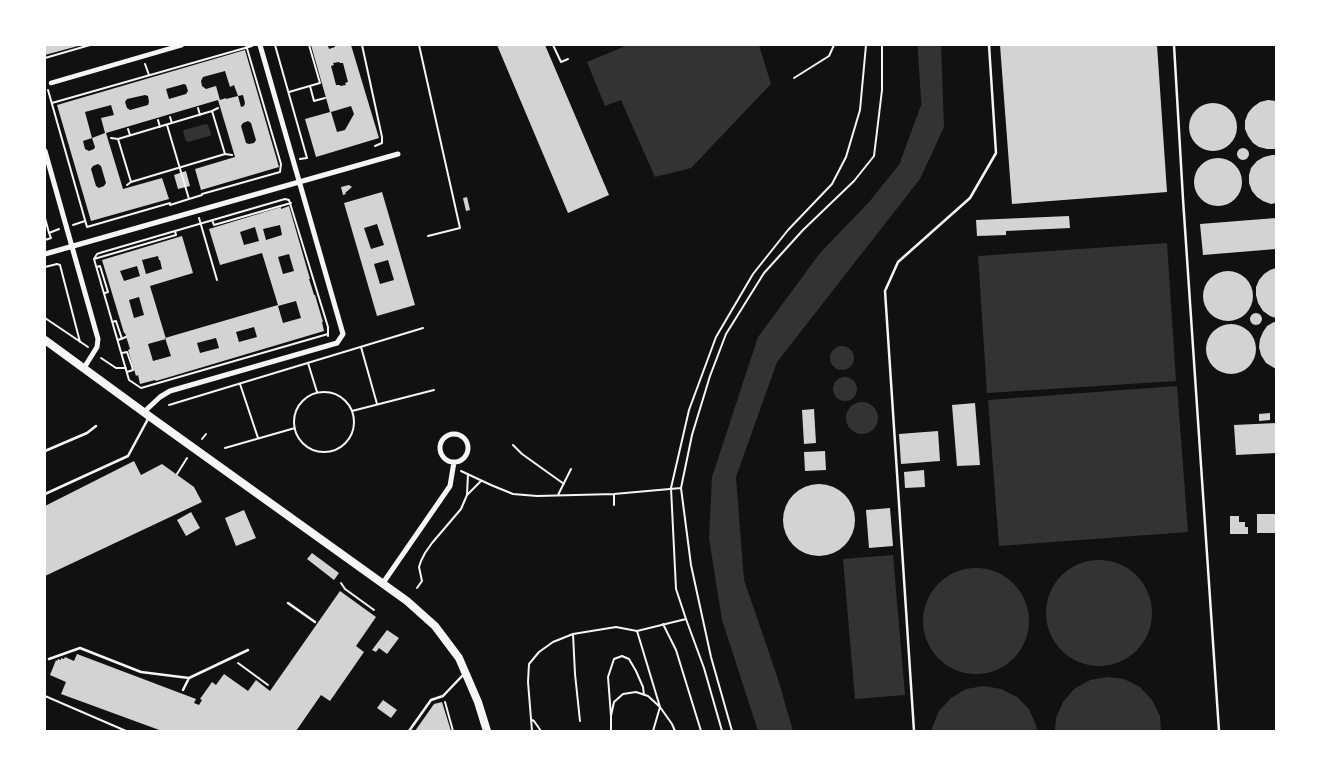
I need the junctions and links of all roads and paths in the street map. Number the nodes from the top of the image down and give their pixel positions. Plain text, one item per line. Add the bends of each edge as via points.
1 (90, 45) edge
2 (182, 45) edge
3 (254, 45) edge
4 (260, 45) edge
5 (275, 45) edge
6 (309, 45) edge
7 (362, 45) edge
8 (419, 45) edge
9 (553, 45) edge
10 (834, 45) edge
11 (866, 45) edge
12 (882, 45) edge
13 (989, 45) edge
14 (1174, 45) edge
15 (247, 46) edge
16 (45, 58) edge
17 (568, 59) dead end
18 (794, 78) dead end
19 (49, 83) edge
20 (310, 86) junction
21 (289, 92) junction
22 (325, 98) dead end
23 (51, 103) junction
24 (198, 108) dead end
25 (218, 108) dead end
26 (212, 111) junction
27 (200, 115) junction
28 (170, 117) dead end
29 (158, 120) dead end
30 (172, 123) junction
31 (167, 125) junction
32 (160, 127) junction
33 (128, 129) dead end
34 (130, 135) junction
35 (112, 138) dead end
36 (118, 139) junction
37 (375, 146) dead end
38 (45, 151) edge
39 (225, 154) junction
40 (398, 154) dead end
41 (232, 155) dead end
42 (307, 158) dead end
43 (179, 168) junction
44 (300, 181) junction
45 (131, 182) junction
46 (127, 185) dead end
47 (189, 199) junction
48 (291, 202) junction
49 (253, 209) junction
50 (196, 211) junction
51 (254, 213) junction
52 (45, 218) edge
53 (212, 220) junction
54 (200, 224) junction
55 (175, 231) junction
56 (49, 233) dead end
57 (428, 236) dead end
58 (72, 246) junction
59 (45, 254) edge
60 (94, 259) junction
61 (45, 267) edge
62 (96, 267) junction
63 (217, 280) dead end
64 (314, 281) junction
65 (310, 282) dead end
66 (104, 293) junction
67 (45, 318) edge
68 (112, 322) junction
69 (423, 328) dead end
70 (328, 334) junction
71 (126, 338) dead end
72 (122, 339) junction
73 (45, 340) edge
74 (118, 340) junction
75 (80, 342) junction
76 (330, 344) junction
77 (361, 347) junction
78 (94, 352) junction
79 (122, 353) junction
80 (334, 355) junction
81 (308, 363) junction
82 (84, 368) junction
83 (126, 368) junction
84 (127, 372) junction
85 (240, 384) junction
86 (434, 390) dead end
87 (318, 393) junction
88 (377, 404) junction
89 (169, 405) dead end
90 (352, 411) junction
91 (147, 414) junction
92 (96, 426) dead end
93 (294, 428) junction
94 (206, 434) dead end
95 (258, 438) junction
96 (202, 439) dead end
97 (514, 445) dead end
98 (225, 448) dead end
99 (45, 451) edge
100 (187, 458) dead end
101 (454, 462) junction
102 (570, 469) dead end
103 (460, 470) dead end
104 (177, 474) dead end
105 (468, 474) junction
106 (482, 481) junction
107 (564, 484) junction
108 (671, 488) junction
109 (681, 488) junction
110 (45, 494) edge
111 (614, 494) junction
112 (467, 495) junction
113 (558, 495) junction
114 (614, 505) dead end
115 (341, 582) dead end
116 (383, 582) junction
117 (417, 588) dead end
118 (345, 589) junction
119 (343, 593) dead end
120 (288, 604) dead end
121 (374, 610) dead end
122 (686, 619) junction
123 (315, 622) dead end
124 (663, 624) junction
125 (637, 632) junction
126 (573, 634) junction
127 (248, 650) dead end
128 (49, 660) dead end
129 (238, 663) dead end
130 (466, 672) junction
131 (189, 678) junction
132 (268, 685) dead end
133 (183, 690) dead end
134 (644, 695) junction
135 (45, 696) edge
136 (444, 696) junction
137 (660, 707) junction
138 (611, 716) junction
139 (532, 720) junction
140 (580, 721) dead end
141 (126, 731) edge
142 (409, 731) edge
143 (453, 731) edge
144 (487, 731) edge
145 (532, 731) edge
146 (541, 731) edge
147 (611, 731) edge
148 (653, 731) edge
149 (674, 731) edge
150 (701, 731) edge
151 (722, 731) edge
152 (732, 731) edge
153 (914, 731) edge
154 (1220, 731) edge

1 - 16 path
2 - 19 street
3 - 15 path
4 - 44 street
5 - 21 path
6 - 20 path via 320,83
7 - 37 path via 382,137 382,143
8 - 57 path via 460,228
9 - 17 path via 561,62
10 - 18 path via 829,56
11 - 108 path via 860,110 846,157 832,184 788,230 753,274 716,337 689,410
12 - 109 path via 882,90 874,156 854,181 764,273 726,334 692,435
13 - 153 lane via 996,153 970,198 898,262 885,290
14 - 154 lane
15 - 23 path
15 - 47 path via 281,164 280,172
19 - 23 path
20 - 21 path
20 - 22 path via 314,101
21 - 42 path
23 - 47 path via 88,227
24 - 27 path
25 - 26 path
26 - 27 path
26 - 39 path
27 - 30 path
28 - 30 path
29 - 32 path
30 - 31 path
31 - 32 path
31 - 43 path
32 - 34 path
33 - 34 path
34 - 36 path
35 - 36 path
36 - 45 path
38 - 58 street
39 - 41 path
39 - 43 path
40 - 44 street
43 - 45 path
43 - 47 path
44 - 50 street
44 - 76 street via 343,334 337,343
45 - 46 path
48 - 49 path via 285,199
48 - 51 path
48 - 64 path
49 - 51 path
49 - 53 path
50 - 54 path
50 - 58 street
51 - 53 path via 222,224 214,225
52 - 56 path
53 - 54 path
54 - 55 path
54 - 63 path
55 - 60 path via 96,254
55 - 60 path via 176,236
58 - 59 street
58 - 78 street via 98,340
60 - 62 path
61 - 75 path via 60,265
62 - 66 path
62 - 66 path via 100,266 107,282 108,292
64 - 65 path
64 - 70 path
66 - 68 path
67 - 75 path
68 - 72 path via 116,321
68 - 74 path
69 - 77 path
70 - 76 path
70 - 84 path via 141,388 129,380
71 - 72 path
72 - 74 path
73 - 82 main road
74 - 79 path
75 - 78 path
76 - 80 path
76 - 91 street via 170,391 160,397
77 - 80 path
77 - 88 path
78 - 82 street
78 - 83 path via 116,368
79 - 83 path
79 - 84 path via 128,352 132,363 133,370
80 - 81 path
81 - 85 path
81 - 87 path
82 - 91 main road
83 - 84 path
85 - 89 path
85 - 95 path
86 - 88 path
87 - 90 path via 326,392 342,398
87 - 93 path via 309,396 296,410
88 - 90 path
90 - 93 path via 353,430 349,440 333,451 313,450 298,438
91 - 110 lane via 128,456
91 - 116 main road
92 - 99 lane
93 - 95 path
94 - 96 path
95 - 98 path
97 - 107 path
100 - 104 path
101 - 101 street via 465,457 468,449 466,441 456,434 447,435 440,446 445,459
101 - 116 street via 450,486
102 - 107 path
103 - 105 path
105 - 106 path
105 - 112 path
106 - 112 path
106 - 113 path via 513,494
107 - 113 path
108 - 109 path
108 - 111 path
108 - 122 path via 676,589
109 - 152 path via 691,565
111 - 113 path
111 - 114 path
112 - 117 path via 461,509 425,553 419,567 422,581
115 - 118 path
116 - 130 main road via 435,626
118 - 119 path
118 - 121 path
120 - 123 lane
122 - 124 path
122 - 151 path
124 - 125 path
124 - 150 path via 676,650
125 - 126 path via 616,626
125 - 137 path
126 - 139 path via 538,652 529,664
126 - 140 path
127 - 131 lane
128 - 131 lane via 80,648 141,672
129 - 132 path
130 - 136 lane
130 - 144 main road
131 - 133 lane
134 - 137 path
134 - 138 path via 636,692 623,694 614,702
134 - 138 path via 629,660 622,656 614,659 608,677
135 - 141 path
136 - 142 lane via 431,700
136 - 143 path
137 - 148 path
137 - 149 path
138 - 147 path
139 - 145 path
139 - 146 path

